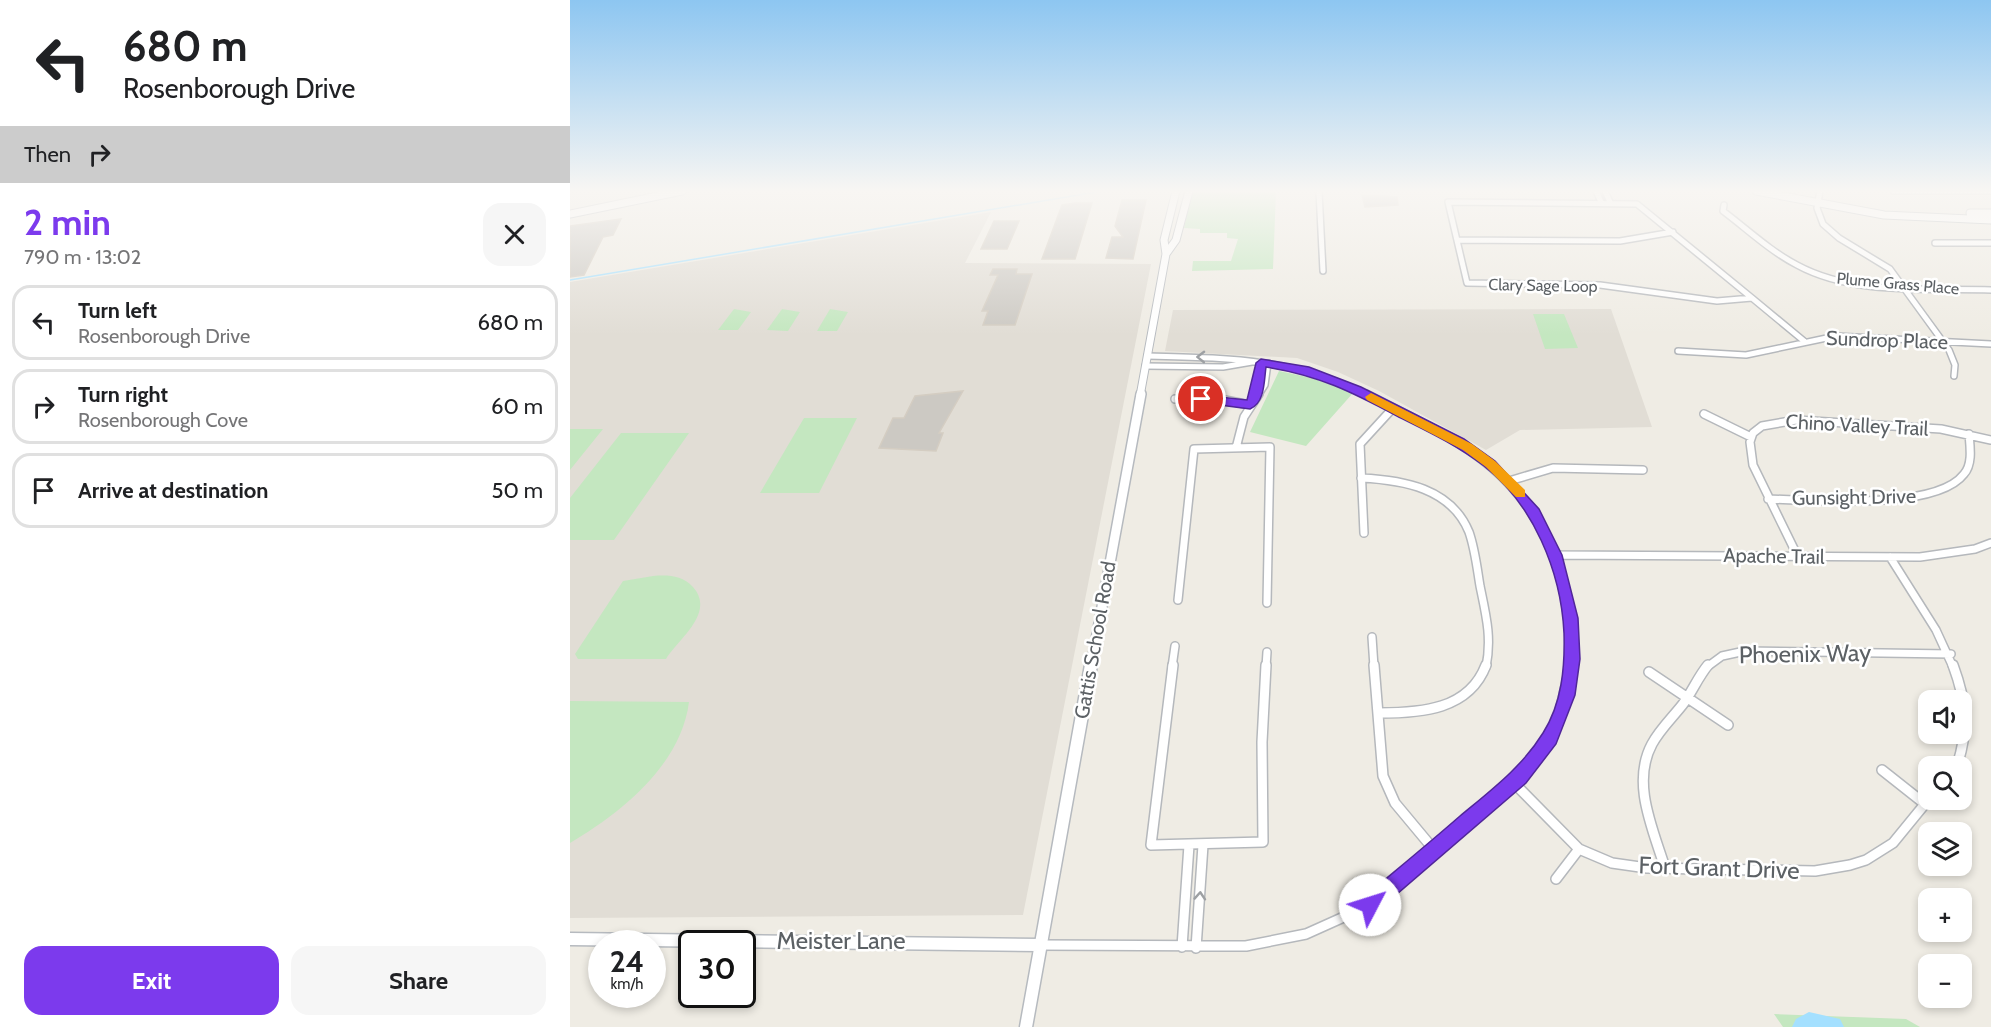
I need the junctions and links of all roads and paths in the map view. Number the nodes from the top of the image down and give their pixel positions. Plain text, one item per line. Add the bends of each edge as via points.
1 (1164, 239) edge
2 (1176, 239) edge
3 (1321, 239) edge
4 (1632, 239) edge
5 (1680, 239) edge
6 (1761, 239) edge
7 (1841, 239) edge
8 (1457, 240) joint
9 (1935, 243) dead end
10 (1991, 243) edge
11 (1166, 254) junction
12 (1323, 271) dead end
13 (1903, 286) junction
14 (1991, 290) edge
15 (1752, 298) junction
16 (1804, 341) junction
17 (1943, 341) junction
18 (1991, 344) edge
19 (1677, 351) dead end
20 (1146, 361) junction
21 (1261, 363) junction
22 (1954, 376) dead end
23 (1175, 399) dead end
24 (1250, 405) junction
25 (1393, 408) junction
26 (1704, 414) dead end
27 (1970, 434) junction
28 (1751, 437) junction
29 (1991, 440) edge
30 (1236, 448) junction
31 (1643, 470) dead end
32 (1361, 478) junction
33 (1509, 481) junction
34 (1768, 499) junction
35 (1364, 533) dead end
36 (1990, 546) edge
37 (1555, 555) junction
38 (1798, 557) junction
39 (1890, 557) junction
40 (1178, 600) dead end
41 (1267, 603) dead end
42 (1372, 637) dead end
43 (1175, 646) dead end
44 (1267, 652) dead end
45 (1951, 654) junction
46 (1649, 672) dead end
47 (1688, 697) junction
48 (1379, 713) junction
49 (1728, 725) dead end
50 (1962, 756) edge
51 (1882, 770) dead end
52 (1514, 783) junction
53 (1918, 795) edge
54 (1920, 810) edge
55 (1189, 845) junction
56 (1203, 845) junction
57 (1579, 849) junction
58 (1435, 851) junction
59 (1665, 868) junction
60 (1556, 879) dead end
61 (570, 939) edge
62 (1040, 945) junction
63 (1182, 947) junction
64 (1196, 948) junction
65 (1026, 1027) edge

1 - 11 main road, Gattis School Road
2 - 11 main road, Gattis School Road
3 - 12 street
4 - 8 street
5 - 15 street, Clary Sage Loop
6 - 13 street, Plume Grass Place via 1810,271 1849,282
7 - 13 street via 1884,265
8 - 15 street, Clary Sage Loop via 1467,284 1600,285 1717,301
9 - 10 street
11 - 20 main road, Gattis School Road
13 - 14 street, Plume Grass Place
13 - 17 street
15 - 16 street, Clary Sage Loop
16 - 17 street, Sundrop Place via 1836,336
16 - 19 street, Sundrop Place via 1746,355
17 - 18 street, Sundrop Place
17 - 22 street via 1952,357
20 - 21 street via 1223,367
21 -> 20 street via 1230,357
20 - 62 main road, Gattis School Road
21 - 24 street via 1265,385
21 - 25 street via 1305,369
23 - 24 street
24 - 30 street via 1239,429
25 - 32 street via 1360,444
25 - 33 street via 1459,442
26 - 28 street
27 - 28 street, Chino Valley Trail via 1785,420 1766,424
27 - 29 street, Chino Valley Trail
27 - 34 street, Gunsight Drive via 1965,473 1950,487 1930,495 1904,499
28 - 34 street via 1750,461
30 - 40 street via 1194,449
30 - 41 street via 1270,447
31 - 33 street via 1553,468
32 - 35 street
32 - 48 street via 1418,485 1436,494 1460,515 1471,536 1490,633 1481,677 1461,698 1419,714
33 - 37 street via 1537,517
34 - 38 street
36 - 39 street, Apache Trail via 1949,554
37 - 38 street, Apache Trail
37 - 52 street via 1567,598 1572,638 1567,695 1550,738
38 - 39 street, Apache Trail
39 - 45 street
42 - 48 street
43 - 55 street via 1151,845
44 - 56 street via 1262,742 1263,842
45 - 47 street, Phoenix Way via 1738,652 1700,672
45 - 50 street via 1965,683 1972,713 1969,741
46 - 47 street
47 - 49 street
47 - 59 street, Phoenix Way via 1652,744 1644,767 1645,795
48 - 58 street via 1387,790
51 - 53 street
52 - 57 street, Fort Grant Drive
52 - 58 street
54 - 59 street, Fort Grant Drive via 1893,843 1850,865 1815,871
55 - 56 street
55 - 63 street
64 -> 56 street
57 - 59 street, Fort Grant Drive via 1612,863
57 - 60 street
58 - 64 street via 1370,905 1338,923 1277,944
61 - 62 main road, Meister Lane
62 - 63 street
62 - 65 main road, Gattis School Road
63 - 64 street

